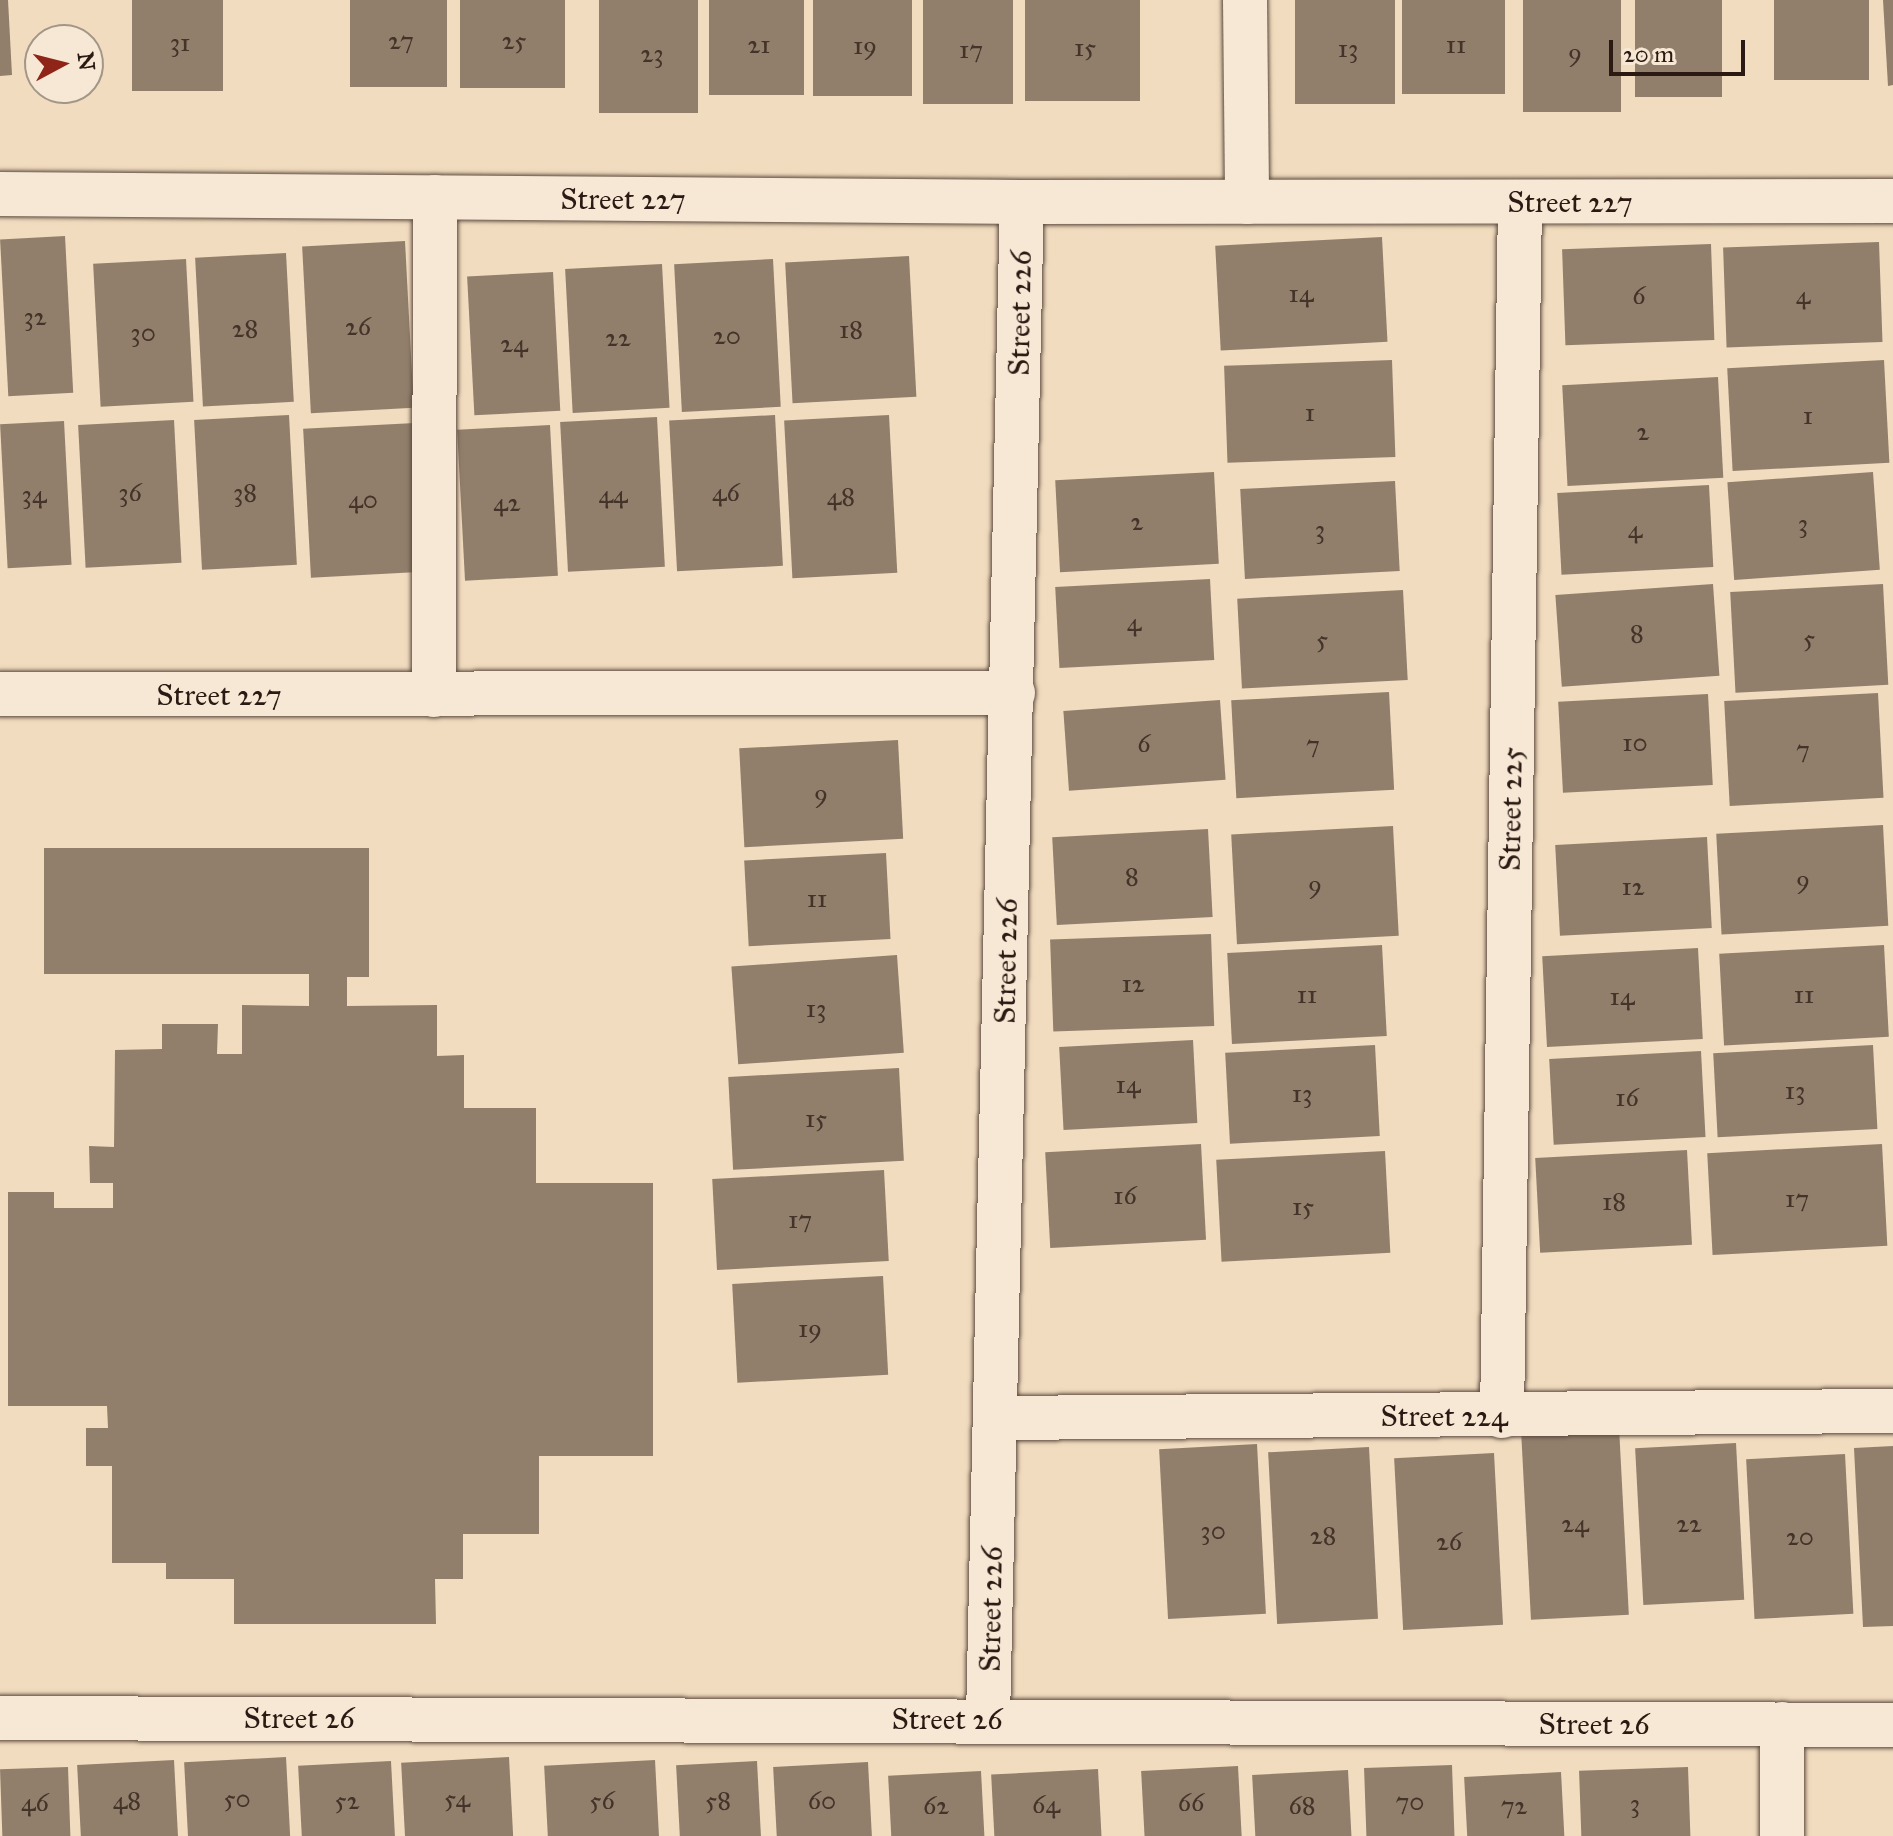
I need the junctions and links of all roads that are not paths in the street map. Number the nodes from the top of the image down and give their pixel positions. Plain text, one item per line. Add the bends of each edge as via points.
1 (1245, 0) edge
2 (0, 194) edge
3 (435, 197) junction
4 (1893, 201) edge
5 (1022, 202) junction
6 (1247, 202) junction
7 (1520, 202) junction
8 (1013, 693) junction
9 (0, 694) edge
10 (434, 695) junction
11 (1893, 1411) edge
12 (1502, 1416) junction
13 (995, 1418) junction
14 (0, 1718) edge
15 (988, 1719) junction
16 (1782, 1724) junction
17 (1893, 1725) edge
18 (1782, 1836) edge

1 - 6 street
2 - 3 street, Street 227
3 - 5 street, Street 227
3 - 10 street
4 - 7 street, Street 227
5 - 6 street, Street 227
5 - 8 street, Street 226
6 - 7 street, Street 227
7 - 12 street, Street 225
8 - 10 street, Street 227
8 - 13 street, Street 226
9 - 10 street, Street 227
11 - 12 street, Street 224
12 - 13 street, Street 224
13 - 15 street, Street 226
14 - 15 street, Street 26
15 - 16 street, Street 26
16 - 17 street, Street 26
16 - 18 street

